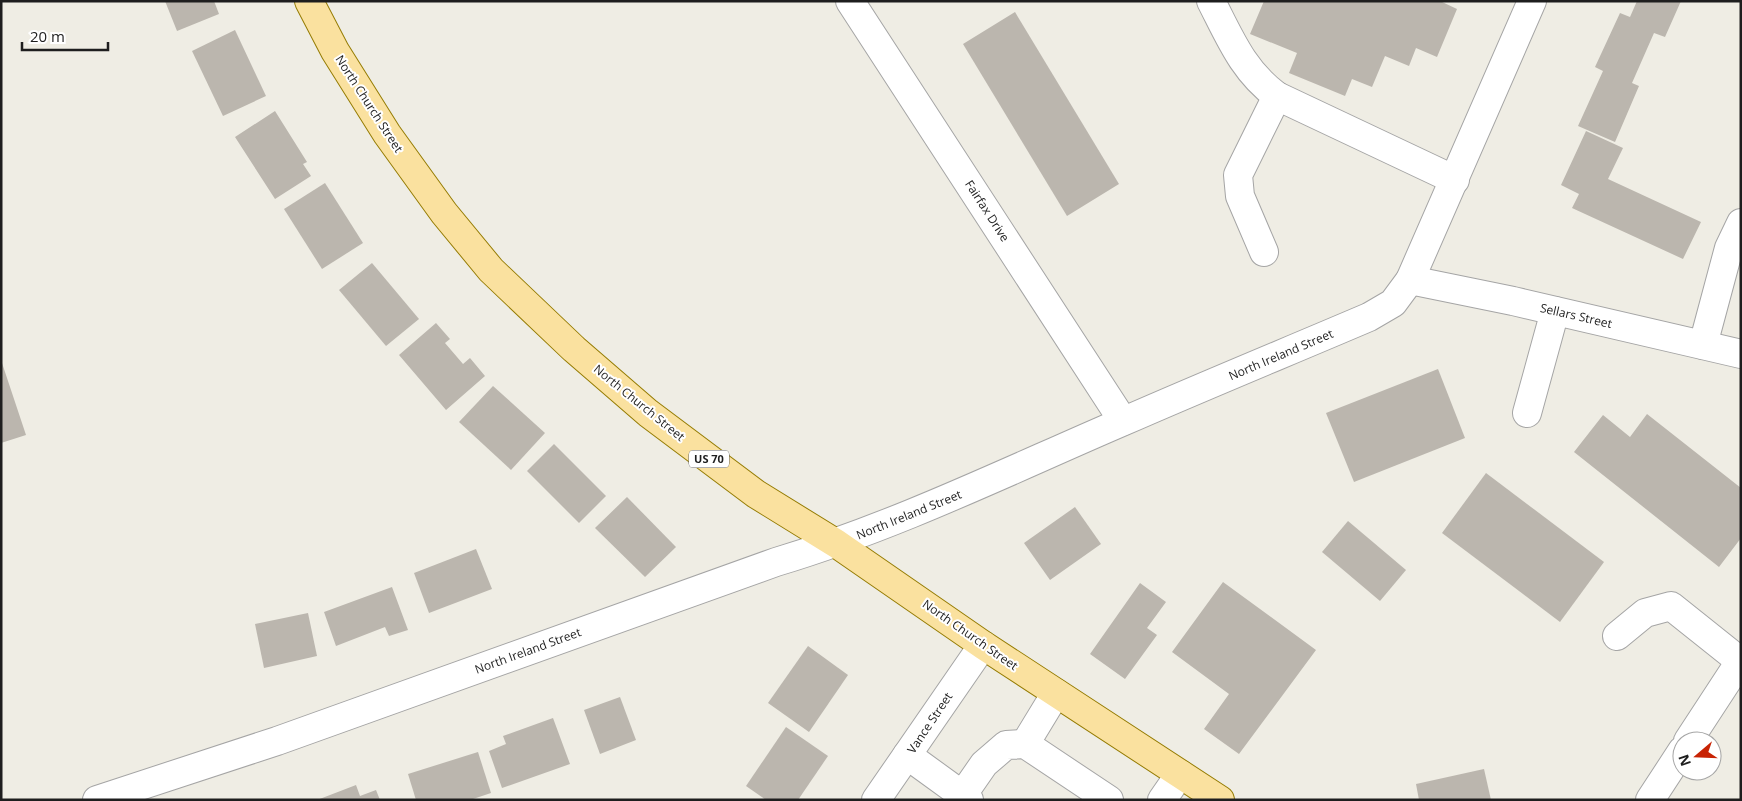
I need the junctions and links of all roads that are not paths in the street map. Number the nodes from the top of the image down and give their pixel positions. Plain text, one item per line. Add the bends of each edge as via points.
1 (309, 1) edge
2 (850, 1) edge
3 (1211, 1) edge
4 (1532, 1) edge
5 (1277, 96) junction
6 (1455, 180) junction
7 (1741, 223) edge
8 (1264, 252) dead end
9 (1410, 280) junction
10 (1555, 311) junction
11 (1703, 345) junction
12 (1741, 354) edge
13 (1527, 413) dead end
14 (1122, 422) junction
15 (837, 544) junction
16 (1617, 636) dead end
17 (983, 645) junction
18 (1740, 660) edge
19 (1056, 693) junction
20 (1694, 731) edge
21 (1026, 744) junction
22 (907, 755) junction
23 (1672, 769) edge
24 (1180, 774) junction
25 (1657, 797) edge
26 (963, 798) edge
27 (97, 800) edge
28 (876, 800) edge
29 (1109, 800) edge
30 (1162, 800) edge
31 (1220, 800) edge

1 - 15 main road, North Church Street / US 70 via 335,51 386,134 491,270 648,414 756,494
2 - 14 street, Fairfax Drive
3 - 5 street via 1237,54 1259,83
4 - 6 street, North Ireland Street
5 - 6 street
5 - 8 street via 1238,175 1240,196
6 - 9 street, North Ireland Street
7 - 11 street via 1729,248
9 - 10 street, Sellars Street
9 - 14 street, North Ireland Street via 1393,304 1369,316
10 - 11 street, Sellars Street
10 - 13 street
11 - 12 street, Sellars Street
14 - 15 street, North Ireland Street via 959,495
15 - 17 main road, North Church Street / US 70
15 - 27 street, North Ireland Street via 776,562 277,741
16 - 18 street via 1646,613 1671,606
17 - 19 main road, North Church Street / US 70
17 - 22 street, Vance Street
18 - 20 street
19 - 21 street
19 - 24 main road, North Church Street / US 70
21 - 26 street via 1006,745 984,764
21 - 29 street
22 - 26 street
22 - 28 street, Vance Street
23 - 25 street
24 - 30 street
24 - 31 main road, North Church Street / US 70

